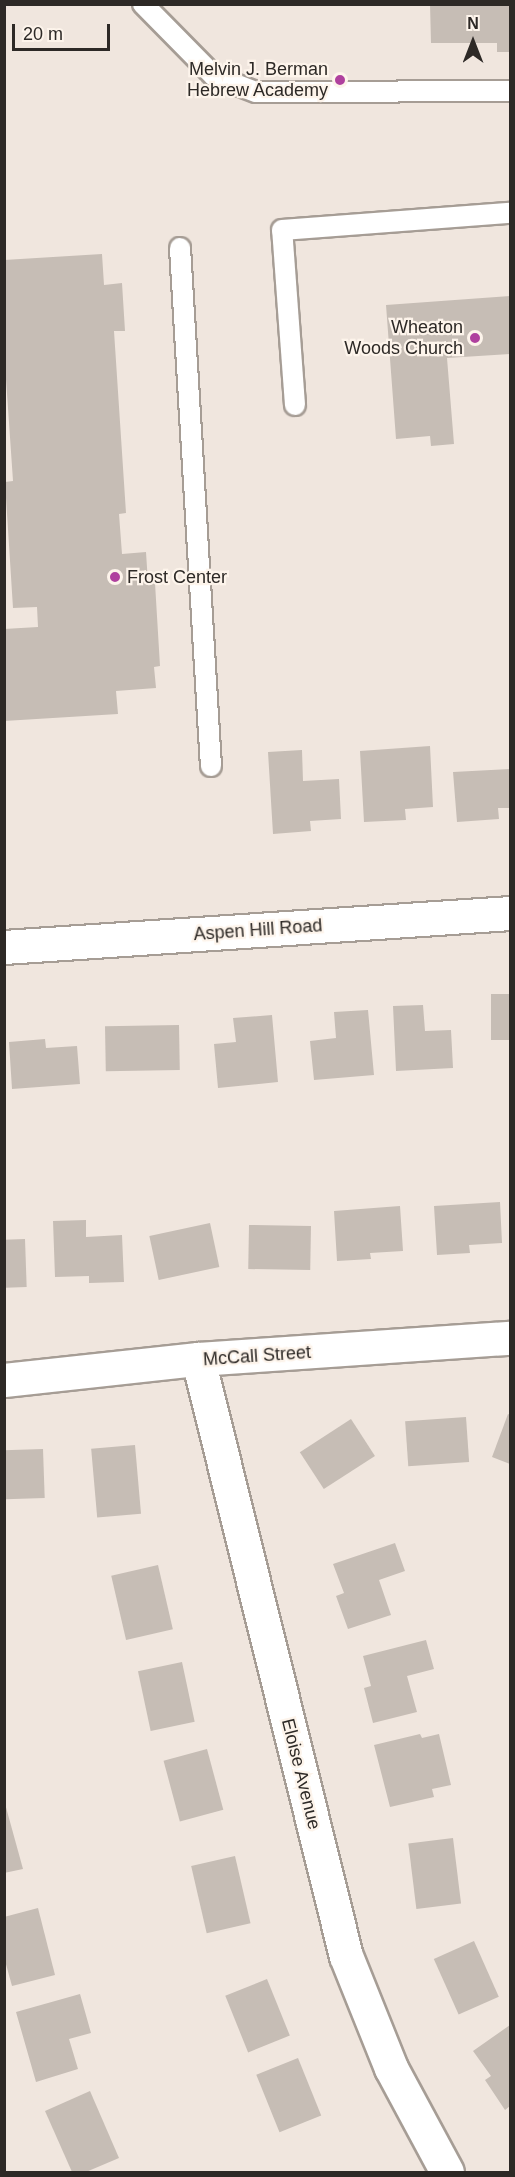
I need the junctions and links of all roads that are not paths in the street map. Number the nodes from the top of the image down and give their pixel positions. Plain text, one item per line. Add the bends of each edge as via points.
1 (143, 4) edge
2 (510, 91) edge
3 (510, 213) edge
4 (180, 248) dead end
5 (295, 405) dead end
6 (211, 766) dead end
7 (510, 913) edge
8 (4, 947) edge
9 (510, 1338) edge
10 (198, 1359) junction
11 (4, 1380) edge
12 (447, 2172) edge

1 - 2 lane via 214,76 256,92
3 - 5 lane via 282,230
4 - 6 lane
7 - 8 street, Aspen Hill Road
9 - 10 street, McCall Street
10 - 11 street, McCall Street
10 - 12 street, Eloise Avenue via 346,1956 391,2068

